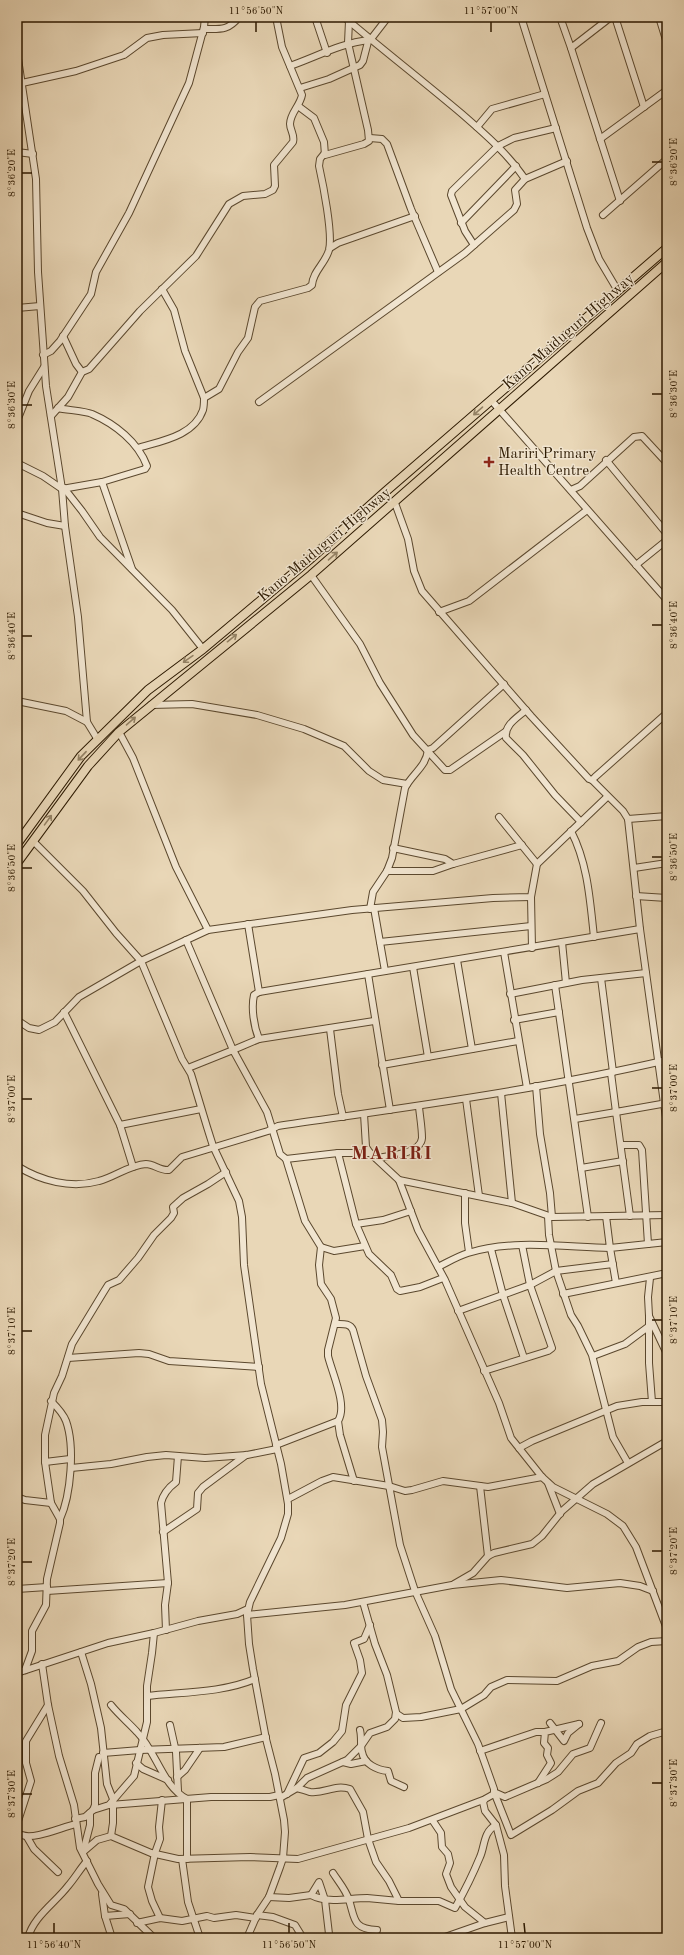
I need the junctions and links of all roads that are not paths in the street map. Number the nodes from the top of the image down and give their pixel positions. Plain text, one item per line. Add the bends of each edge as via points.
1 (35, 17) edge
2 (205, 17) edge
3 (239, 17) edge
4 (276, 17) edge
5 (315, 17) edge
6 (388, 17) edge
7 (521, 17) edge
8 (560, 17) edge
9 (611, 17) edge
10 (615, 17) edge
11 (659, 17) edge
12 (17, 19) edge
13 (347, 19) edge
14 (664, 25) edge
15 (203, 31) junction
16 (370, 39) junction
17 (667, 43) edge
18 (348, 44) junction
19 (571, 48) junction
20 (17, 52) edge
21 (327, 52) junction
22 (290, 66) junction
23 (354, 69) junction
24 (22, 83) junction
25 (300, 88) junction
26 (667, 90) edge
27 (545, 94) junction
28 (298, 106) junction
29 (644, 107) junction
30 (477, 127) junction
31 (556, 128) junction
32 (370, 138) junction
33 (600, 139) junction
34 (498, 146) junction
35 (17, 152) edge
36 (33, 154) junction
37 (324, 154) junction
38 (667, 159) edge
39 (567, 160) junction
40 (516, 166) junction
41 (525, 179) junction
42 (620, 200) junction
43 (603, 215) dead end
44 (415, 216) junction
45 (461, 223) junction
46 (474, 245) junction
47 (330, 248) junction
48 (667, 248) edge
49 (667, 262) edge
50 (438, 272) junction
51 (162, 290) junction
52 (618, 292) junction
53 (40, 306) junction
54 (17, 308) edge
55 (63, 336) junction
56 (43, 355) junction
57 (44, 367) junction
58 (82, 372) junction
59 (204, 398) junction
60 (491, 400) junction
61 (259, 402) dead end
62 (58, 408) junction
63 (499, 410) junction
64 (51, 416) junction
65 (17, 422) edge
66 (138, 448) junction
67 (606, 460) junction
68 (17, 463) edge
69 (667, 463) edge
70 (102, 482) junction
71 (63, 489) junction
72 (571, 490) junction
73 (395, 503) junction
74 (587, 510) junction
75 (17, 514) edge
76 (65, 526) junction
77 (667, 534) edge
78 (667, 540) edge
79 (636, 565) junction
80 (133, 571) junction
81 (311, 575) junction
82 (667, 600) edge
83 (439, 612) junction
84 (203, 649) junction
85 (504, 684) junction
86 (17, 701) edge
87 (150, 705) junction
88 (526, 710) junction
89 (666, 714) edge
90 (87, 722) junction
91 (119, 732) junction
92 (505, 732) junction
93 (98, 740) junction
94 (428, 750) junction
95 (592, 780) junction
96 (407, 784) junction
97 (607, 797) junction
98 (667, 816) edge
99 (499, 817) dead end
100 (628, 819) junction
101 (581, 822) junction
102 (571, 832) junction
103 (33, 841) junction
104 (17, 844) edge
105 (522, 845) junction
106 (393, 848) junction
107 (17, 863) edge
108 (667, 863) edge
109 (453, 864) junction
110 (536, 864) junction
111 (634, 868) junction
112 (387, 871) junction
113 (636, 896) junction
114 (531, 897) junction
115 (667, 898) edge
116 (372, 909) junction
117 (248, 924) junction
118 (532, 926) junction
119 (640, 929) junction
120 (208, 930) junction
121 (594, 937) junction
122 (186, 940) junction
123 (380, 942) junction
124 (562, 942) junction
125 (532, 948) junction
126 (504, 952) junction
127 (457, 960) junction
128 (141, 961) junction
129 (413, 967) junction
130 (385, 971) junction
131 (646, 973) junction
132 (368, 974) junction
133 (602, 978) junction
134 (566, 983) junction
135 (555, 985) junction
136 (259, 992) junction
137 (510, 994) junction
138 (64, 1012) junction
139 (559, 1012) junction
140 (17, 1020) edge
141 (514, 1020) junction
142 (374, 1021) junction
143 (330, 1029) junction
144 (259, 1039) junction
145 (518, 1041) junction
146 (472, 1049) junction
147 (233, 1050) junction
148 (428, 1057) junction
149 (667, 1060) edge
150 (658, 1062) junction
151 (382, 1065) junction
152 (188, 1068) junction
153 (612, 1073) junction
154 (570, 1081) junction
155 (536, 1086) junction
156 (527, 1088) junction
157 (501, 1093) junction
158 (466, 1099) junction
159 (665, 1103) edge
160 (419, 1107) junction
161 (201, 1109) junction
162 (390, 1110) junction
163 (616, 1112) junction
164 (364, 1114) junction
165 (343, 1116) junction
166 (575, 1119) junction
167 (120, 1125) junction
168 (667, 1125) edge
169 (271, 1129) junction
170 (213, 1146) junction
171 (621, 1146) junction
172 (370, 1153) junction
173 (338, 1154) junction
174 (376, 1158) junction
175 (286, 1159) junction
176 (623, 1161) junction
177 (17, 1166) edge
178 (134, 1168) junction
179 (581, 1168) junction
180 (226, 1172) junction
181 (399, 1180) junction
182 (465, 1193) junction
183 (479, 1196) junction
184 (512, 1203) junction
185 (411, 1211) junction
186 (667, 1215) edge
187 (606, 1216) junction
188 (630, 1216) junction
189 (647, 1216) junction
190 (550, 1217) junction
191 (588, 1217) junction
192 (356, 1224) junction
193 (667, 1242) edge
194 (648, 1244) junction
195 (522, 1245) junction
196 (365, 1246) junction
197 (551, 1246) junction
198 (321, 1248) junction
199 (491, 1248) junction
200 (610, 1248) junction
201 (469, 1252) junction
202 (613, 1264) junction
203 (438, 1267) junction
204 (556, 1271) junction
205 (667, 1273) edge
206 (443, 1278) junction
207 (650, 1278) junction
208 (616, 1283) junction
209 (530, 1285) junction
210 (563, 1294) junction
211 (504, 1295) junction
212 (458, 1311) junction
213 (649, 1316) junction
214 (336, 1324) junction
215 (648, 1328) junction
216 (667, 1354) edge
217 (593, 1356) junction
218 (68, 1358) junction
219 (524, 1358) junction
220 (259, 1367) junction
221 (484, 1371) junction
222 (51, 1401) junction
223 (652, 1402) junction
224 (667, 1402) edge
225 (607, 1410) junction
226 (338, 1421) junction
227 (667, 1441) edge
228 (276, 1447) junction
229 (519, 1448) junction
230 (247, 1455) junction
231 (178, 1456) junction
232 (70, 1459) junction
233 (45, 1462) junction
234 (628, 1462) junction
235 (71, 1468) junction
236 (542, 1477) junction
237 (354, 1481) junction
238 (548, 1483) junction
239 (389, 1486) junction
240 (480, 1486) junction
241 (17, 1498) edge
242 (288, 1499) junction
243 (576, 1499) junction
244 (25, 1500) junction
245 (17, 1502) edge
246 (51, 1503) junction
247 (560, 1514) junction
248 (60, 1518) junction
249 (163, 1532) junction
250 (488, 1556) junction
251 (168, 1583) junction
252 (452, 1585) junction
253 (17, 1589) edge
254 (47, 1589) junction
255 (415, 1591) junction
256 (653, 1591) junction
257 (363, 1602) junction
258 (248, 1612) junction
259 (370, 1625) junction
260 (667, 1627) edge
261 (166, 1630) junction
262 (154, 1633) junction
263 (657, 1641) junction
264 (667, 1641) edge
265 (81, 1652) junction
266 (42, 1664) junction
267 (25, 1670) junction
268 (17, 1673) edge
269 (255, 1679) junction
270 (147, 1696) junction
271 (48, 1704) junction
272 (111, 1705) dead end
273 (461, 1709) junction
274 (397, 1714) junction
275 (550, 1723) dead end
276 (601, 1724) dead end
277 (170, 1725) dead end
278 (360, 1730) dead end
279 (667, 1731) edge
280 (545, 1732) junction
281 (266, 1737) junction
282 (142, 1739) junction
283 (362, 1746) junction
284 (200, 1748) junction
285 (150, 1749) junction
286 (176, 1749) junction
287 (140, 1750) junction
288 (480, 1751) junction
289 (101, 1755) junction
290 (366, 1761) junction
291 (136, 1762) junction
292 (343, 1762) junction
293 (177, 1777) junction
294 (168, 1780) junction
295 (538, 1783) junction
296 (404, 1787) dead end
297 (297, 1788) junction
298 (178, 1791) junction
299 (494, 1792) junction
300 (288, 1794) junction
301 (279, 1797) junction
302 (187, 1799) junction
303 (162, 1800) junction
304 (483, 1800) junction
305 (112, 1802) junction
306 (91, 1812) junction
307 (75, 1820) junction
308 (18, 1821) dead end
309 (433, 1821) junction
310 (496, 1825) junction
311 (111, 1836) junction
312 (368, 1839) junction
313 (83, 1852) junction
314 (155, 1853) junction
315 (283, 1858) junction
316 (185, 1859) junction
317 (87, 1861) junction
318 (58, 1872) dead end
319 (333, 1873) dead end
320 (100, 1887) junction
321 (311, 1895) junction
322 (269, 1897) junction
323 (325, 1900) junction
324 (349, 1900) junction
325 (459, 1900) junction
326 (399, 1901) junction
327 (130, 1914) junction
328 (105, 1916) junction
329 (256, 1916) junction
330 (509, 1917) junction
331 (160, 1918) junction
332 (194, 1918) junction
333 (137, 1923) junction
334 (485, 1923) junction
335 (377, 1930) dead end
336 (17, 1935) edge
337 (18, 1938) edge
338 (28, 1938) edge
339 (112, 1938) edge
340 (154, 1938) edge
341 (200, 1938) edge
342 (247, 1938) edge
343 (303, 1938) edge
344 (328, 1938) edge
345 (442, 1938) edge
346 (512, 1938) edge

1 - 12 street
2 - 15 street
3 - 15 street via 223,30
4 - 22 street via 282,47
5 - 21 street
6 - 16 street
7 - 27 street
8 - 19 street
9 - 19 street
10 - 29 street
11 - 14 street
13 - 16 street
13 - 18 street
14 - 17 street
15 - 24 street via 147,38 124,55 76,71
15 - 55 street via 189,83 146,178 96,272 91,294
16 - 18 street
16 - 23 street via 363,61
16 - 30 street via 421,78
18 - 21 street
18 - 23 street
19 - 33 street
20 - 24 street
21 - 22 street
22 - 25 street
23 - 25 street
23 - 32 street
24 - 36 street
25 - 28 street via 302,95
26 - 29 street
27 - 30 street via 492,109
27 - 31 street
28 - 37 street via 314,118 324,142
28 - 51 street via 291,117 293,142 274,165 273,190 265,194 243,196 229,204 202,249
29 - 33 street
30 - 34 street
31 - 34 street via 514,138
31 - 39 street
32 - 37 street via 364,144
32 - 44 street via 382,139 388,144 406,199
33 - 42 street
34 - 40 street
34 - 45 street via 451,192
35 - 36 street
36 - 53 street
37 - 47 street via 319,164
38 - 42 street
39 - 41 street
39 - 52 street via 587,228
40 - 41 street
40 - 45 street
41 - 46 street via 515,190 517,204 514,210
42 - 43 street
44 - 47 street
44 - 50 street
45 - 46 street
46 - 50 street
47 - 59 street via 325,261 314,274 312,285 260,301 255,307 245,343 219,389
48 - 52 highway, Kano-Maiduguri Highway
49 - 63 highway, Kano-Maiduguri Highway
50 - 61 street
51 - 58 street via 89,369
51 - 59 street via 174,310 185,351
52 - 60 highway, Kano-Maiduguri Highway
53 - 54 street
53 - 56 street
55 - 56 street via 51,351
55 - 58 street
56 - 57 street
57 - 64 street
57 - 65 street via 29,391
58 - 62 street via 68,397
59 - 66 street via 202,412 190,429
60 - 63 street
60 -> 84 highway, Kano-Maiduguri Highway via 309,560
62 - 64 street
62 - 66 street via 90,413 128,437
63 - 72 street
63 - 73 highway, Kano-Maiduguri Highway
64 - 71 street
66 - 70 street via 147,466 145,469
67 - 69 street via 634,437 642,436
67 - 72 street via 580,486
67 - 77 street
68 - 71 street
70 - 71 street
70 - 80 street
71 - 76 street
71 - 80 street via 100,538
72 - 74 street
81 -> 73 highway, Kano-Maiduguri Highway
73 - 83 street via 422,591
74 - 79 street
74 - 83 street via 469,601
75 - 76 street
76 - 90 street via 78,617
78 - 79 street
79 - 82 street
80 - 84 street via 172,610
87 -> 81 highway, Kano-Maiduguri Highway
81 - 94 street via 360,644 380,683 413,735 424,749
83 - 85 street
84 -> 93 highway, Kano-Maiduguri Highway via 148,690
85 - 88 street
85 - 94 street
86 - 90 street via 66,711
91 -> 87 highway, Kano-Maiduguri Highway
87 - 96 street via 192,704 257,715 304,729 344,746 369,771 383,780
88 - 92 street
88 - 95 street via 584,775
89 - 95 street
90 - 93 street
103 -> 91 highway, Kano-Maiduguri Highway via 88,766
91 - 120 street via 133,758 176,867
92 - 94 street via 450,770 445,770
92 - 101 street via 506,738
93 -> 104 highway, Kano-Maiduguri Highway via 81,756
94 - 96 street via 427,759
95 - 97 street
96 - 106 street
97 - 100 street
97 - 101 street
98 - 100 street
99 - 105 street
100 - 111 street
101 - 102 street
102 - 110 street
102 - 121 street via 579,847 587,878
103 - 107 highway, Kano-Maiduguri Highway
103 - 128 street via 83,891
105 - 109 street
105 - 110 street
106 - 109 street via 445,859
106 - 112 street
108 - 111 street
109 - 112 street via 433,872
110 - 114 street
111 - 113 street
112 - 116 street via 373,892
113 - 115 street
113 - 119 street
114 - 116 street
114 - 118 street
116 - 117 street
116 - 123 street
117 - 120 street
117 - 136 street
118 - 123 street
118 - 125 street
119 - 121 street
119 - 131 street
120 - 122 street
121 - 124 street
122 - 128 street
122 - 147 street
123 - 130 street
124 - 125 street
124 - 134 street
125 - 126 street
126 - 127 street
126 - 137 street
127 - 129 street
127 - 146 street
128 - 138 street via 79,997
128 - 152 street
129 - 130 street
129 - 148 street
130 - 132 street
131 - 133 street
131 - 150 street
132 - 136 street
132 - 142 street
133 - 134 street
133 - 153 street
134 - 135 street
135 - 137 street
135 - 139 street
136 - 144 street via 254,995 253,1002 256,1033
137 - 141 street
138 - 140 street via 55,1022 39,1030 29,1028
138 - 167 street
139 - 141 street
139 - 154 street
141 - 145 street
142 - 143 street
142 - 151 street
143 - 144 street
143 - 165 street
144 - 147 street
145 - 146 street
145 - 156 street
146 - 148 street
147 - 152 street
147 - 169 street via 266,1112
148 - 151 street
149 - 150 street
150 - 153 street
150 - 159 street
151 - 162 street
152 - 161 street
153 - 154 street
153 - 163 street
154 - 155 street
154 - 166 street
155 - 156 street
155 - 190 street via 540,1134 550,1193
156 - 157 street
157 - 158 street
157 - 184 street
158 - 160 street
158 - 183 street
159 - 163 street
159 - 168 street
160 - 162 street
160 - 174 street via 422,1140 419,1146 411,1151
161 - 167 street
161 - 170 street
162 - 164 street
163 - 166 street
163 - 171 street
164 - 165 street
164 - 172 street via 364,1137
165 - 169 street
166 - 179 street
167 - 178 street
169 - 170 street
169 - 175 street via 280,1154
170 - 178 street via 182,1157 169,1170 145,1164
170 - 180 street
171 - 176 street
171 - 189 street via 635,1144 642,1150
172 - 173 street
172 - 174 street
173 - 175 street
173 - 192 street
174 - 181 street
175 - 198 street via 305,1221
176 - 179 street
176 - 188 street
177 - 178 street via 33,1176 46,1180 77,1184 99,1181
179 - 191 street
180 - 218 street via 173,1207 174,1213 171,1218 154,1235 138,1258 119,1280 108,1285 72,1344
180 - 220 street via 239,1201 242,1217 244,1266
181 - 182 street
181 - 185 street
182 - 183 street
182 - 201 street via 464,1223
183 - 184 street
184 - 190 street
185 - 192 street via 383,1220
185 - 203 street
186 - 189 street
187 - 188 street
187 - 191 street
187 - 200 street
188 - 189 street
189 - 194 street
190 - 191 street
190 - 197 street
192 - 196 street
193 - 194 street
194 - 200 street
195 - 197 street
195 - 199 street
195 - 209 street
196 - 198 street via 334,1251
196 - 206 street via 369,1254 391,1275 400,1291
197 - 200 street
197 - 204 street
198 - 214 street via 321,1284 335,1309
199 - 201 street
199 - 211 street
200 - 202 street
201 - 203 street
202 - 204 street
202 - 208 street
203 - 206 street
204 - 209 street
204 - 210 street
205 - 207 street
206 - 212 street
207 - 208 street
207 - 213 street
208 - 210 street
209 - 211 street
209 - 219 street via 552,1348
210 - 217 street via 570,1315
211 - 212 street
211 - 219 street
212 - 221 street
213 - 215 street
213 - 216 street
214 - 226 street via 328,1350 342,1409
214 - 239 street via 346,1324 353,1330 382,1420 382,1448
215 - 217 street via 625,1344
215 - 223 street via 649,1384
217 - 225 street
218 - 220 street via 139,1353 169,1361
218 - 222 street
219 - 221 street
220 - 228 street
221 - 229 street via 511,1438
222 - 232 street via 66,1422
222 - 233 street
223 - 224 street
223 - 225 street via 624,1404
225 - 229 street via 546,1434
225 - 234 street via 614,1437
226 - 228 street
226 - 237 street
227 - 234 street
228 - 230 street
228 - 242 street
229 - 236 street
230 - 231 street via 205,1458
230 - 249 street via 203,1486 198,1493 197,1509
231 - 235 street via 147,1457
231 - 249 street via 176,1482 162,1497
232 - 233 street
232 - 235 street
233 - 246 street
234 - 243 street via 593,1484
235 - 248 street via 67,1501
236 - 238 street
236 - 240 street
237 - 239 street
237 - 242 street via 330,1478
238 - 243 street
238 - 247 street
239 - 240 street via 404,1491 450,1480
239 - 255 street via 400,1545
240 - 250 street
241 - 244 street
242 - 258 street via 288,1514 281,1538
243 - 247 street
243 - 256 street via 607,1514 623,1526 636,1547
244 - 245 street
244 - 246 street
246 - 248 street
247 - 250 street via 532,1544
248 - 254 street
249 - 251 street
250 - 252 street via 473,1573
251 - 254 street
251 - 261 street via 165,1605
252 - 255 street
252 - 256 street via 501,1580 567,1588 620,1583
253 - 254 street
254 - 267 street via 46,1605 32,1631 32,1651
255 - 257 street
255 - 273 street via 432,1627 451,1689
256 - 260 street
257 - 258 street
257 - 259 street
258 - 261 street
258 - 269 street via 249,1644
259 - 274 street via 387,1674
259 - 300 street via 364,1639 354,1643 362,1672 346,1705 342,1731 334,1742 319,1753 304,1758
260 - 263 street
261 - 262 street
262 - 265 street
262 - 270 street
263 - 264 street
263 - 273 street via 638,1647 618,1661 592,1666 557,1681 507,1680 491,1687 484,1695
265 - 266 street
265 - 289 street via 92,1684 101,1728
266 - 267 street
266 - 271 street
267 - 268 street
269 - 270 street via 193,1692
269 - 281 street
270 - 282 street via 147,1722
271 - 307 street via 59,1756 74,1805
271 - 308 street via 26,1741 26,1763 31,1781
272 - 282 street
273 - 274 street via 421,1717 403,1718
273 - 288 street
274 - 283 street via 392,1724 370,1733
275 - 280 street via 555,1729
276 - 295 street via 590,1748 573,1754 558,1772
277 - 286 street
278 - 283 street
279 - 299 street via 650,1736 637,1744 631,1753 616,1763 598,1783 578,1791 511,1835
280 - 288 street via 536,1732
280 - 295 street via 544,1743 548,1748 547,1755 551,1763
281 - 284 street via 224,1747
281 - 301 street
282 - 285 street
282 - 287 street
283 - 290 street
283 - 292 street
284 - 286 street
284 - 293 street
285 - 286 street
285 - 287 street
285 - 294 street
286 - 293 street
287 - 289 street
287 - 291 street
288 - 299 street
289 - 305 street
289 - 306 street via 95,1773 95,1805
290 - 292 street via 351,1764
290 - 296 street via 380,1771 388,1771 391,1781
291 - 294 street via 143,1769
291 - 305 street via 132,1780
292 - 297 street via 307,1778
293 - 298 street
294 - 298 street
295 - 299 street via 505,1797
297 - 300 street
297 - 312 street via 310,1792 333,1787 350,1789 363,1812
298 - 302 street
299 - 304 street
300 - 301 street
301 - 302 street via 226,1796
301 - 315 street via 284,1820
302 - 303 street
302 - 316 street
303 - 305 street
303 - 314 street via 160,1839
304 - 309 street
304 - 310 street via 485,1811
305 - 306 street
305 - 311 street
306 - 307 street
306 - 313 street
307 - 313 street
307 - 318 street via 24,1836
309 - 312 street
309 - 325 street via 441,1833 442,1847 448,1854 450,1863 446,1874
310 - 325 street via 491,1828 483,1843 481,1855
310 - 330 street via 505,1863
311 - 313 street via 97,1840
311 - 314 street
312 - 315 street via 313,1856
312 - 326 street via 376,1862
313 - 317 street
314 - 316 street
314 - 331 street via 148,1887
315 - 316 street
315 - 322 street
316 - 332 street via 188,1902
317 - 320 street
317 - 338 street via 35,1924
319 - 324 street
320 - 327 street via 112,1905
320 - 328 street
321 - 322 street
321 - 323 street
321 - 323 street via 319,1882
322 - 329 street
323 - 324 street
323 - 344 street
324 - 326 street via 366,1898
324 - 335 street via 358,1924 367,1930
325 - 326 street via 455,1908 439,1901
325 - 334 street
327 - 328 street
327 - 333 street
328 - 339 street
329 - 332 street
329 - 342 street
329 - 343 street via 273,1917 294,1925
330 - 334 street
330 - 346 street
331 - 332 street via 182,1921
331 - 333 street
332 - 341 street
333 - 340 street
334 - 345 street
336 - 337 street

